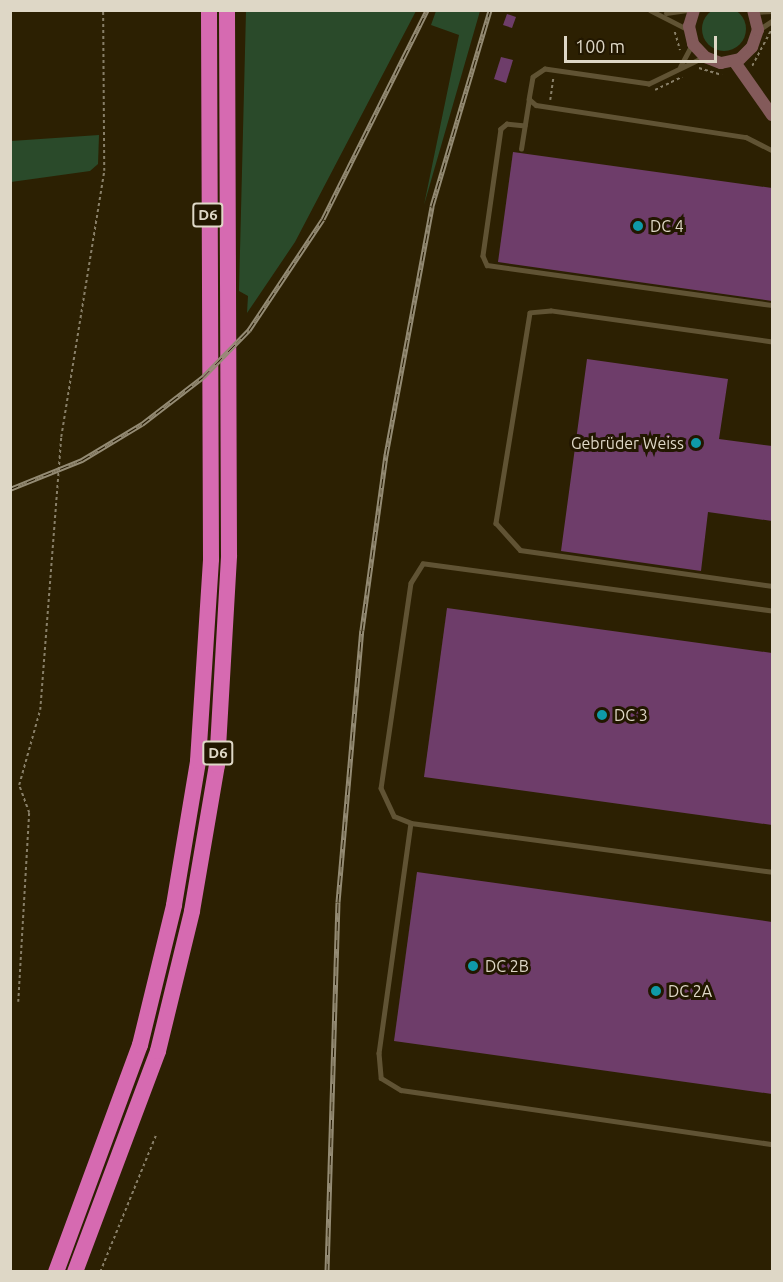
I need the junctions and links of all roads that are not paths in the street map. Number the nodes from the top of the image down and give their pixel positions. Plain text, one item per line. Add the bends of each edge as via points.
1 (209, 10) edge
2 (226, 10) edge
3 (650, 10) edge
4 (687, 10) edge
5 (694, 10) edge
6 (754, 11) edge
7 (772, 11) edge
8 (663, 13) junction
9 (772, 21) edge
10 (758, 30) junction
11 (689, 31) junction
12 (693, 44) junction
13 (705, 57) junction
14 (734, 61) junction
15 (680, 67) junction
16 (529, 99) junction
17 (772, 115) edge
18 (525, 126) junction
19 (521, 149) dead end
20 (772, 150) edge
21 (772, 305) edge
22 (772, 342) edge
23 (772, 586) edge
24 (772, 611) edge
25 (411, 823) junction
26 (772, 872) edge
27 (772, 1144) edge
28 (56, 1272) edge
29 (75, 1272) edge

1 - 28 highway, D6 via 211,559 198,761 174,905 140,1046
2 - 29 highway, D6 via 229,555 217,765 192,911 158,1051
3 - 8 lane
4 - 8 lane
5 - 11 main road
6 - 7 lane
6 - 10 main road
8 - 11 lane
9 - 10 lane
10 - 14 main road via 752,47
11 - 12 main road
12 - 13 main road
12 - 15 lane
13 - 14 main road
13 - 15 lane
14 - 17 main road
15 - 16 lane via 649,84 545,69 533,77
16 - 18 lane
16 - 20 lane via 536,105 746,137
18 - 19 lane
18 - 21 lane via 507,124 501,129 483,256 487,265
22 - 23 lane via 551,311 530,313 496,524 520,550
24 - 25 lane via 423,564 411,583 381,788 394,816
25 - 26 lane
25 - 27 lane via 379,1053 381,1078 401,1090

